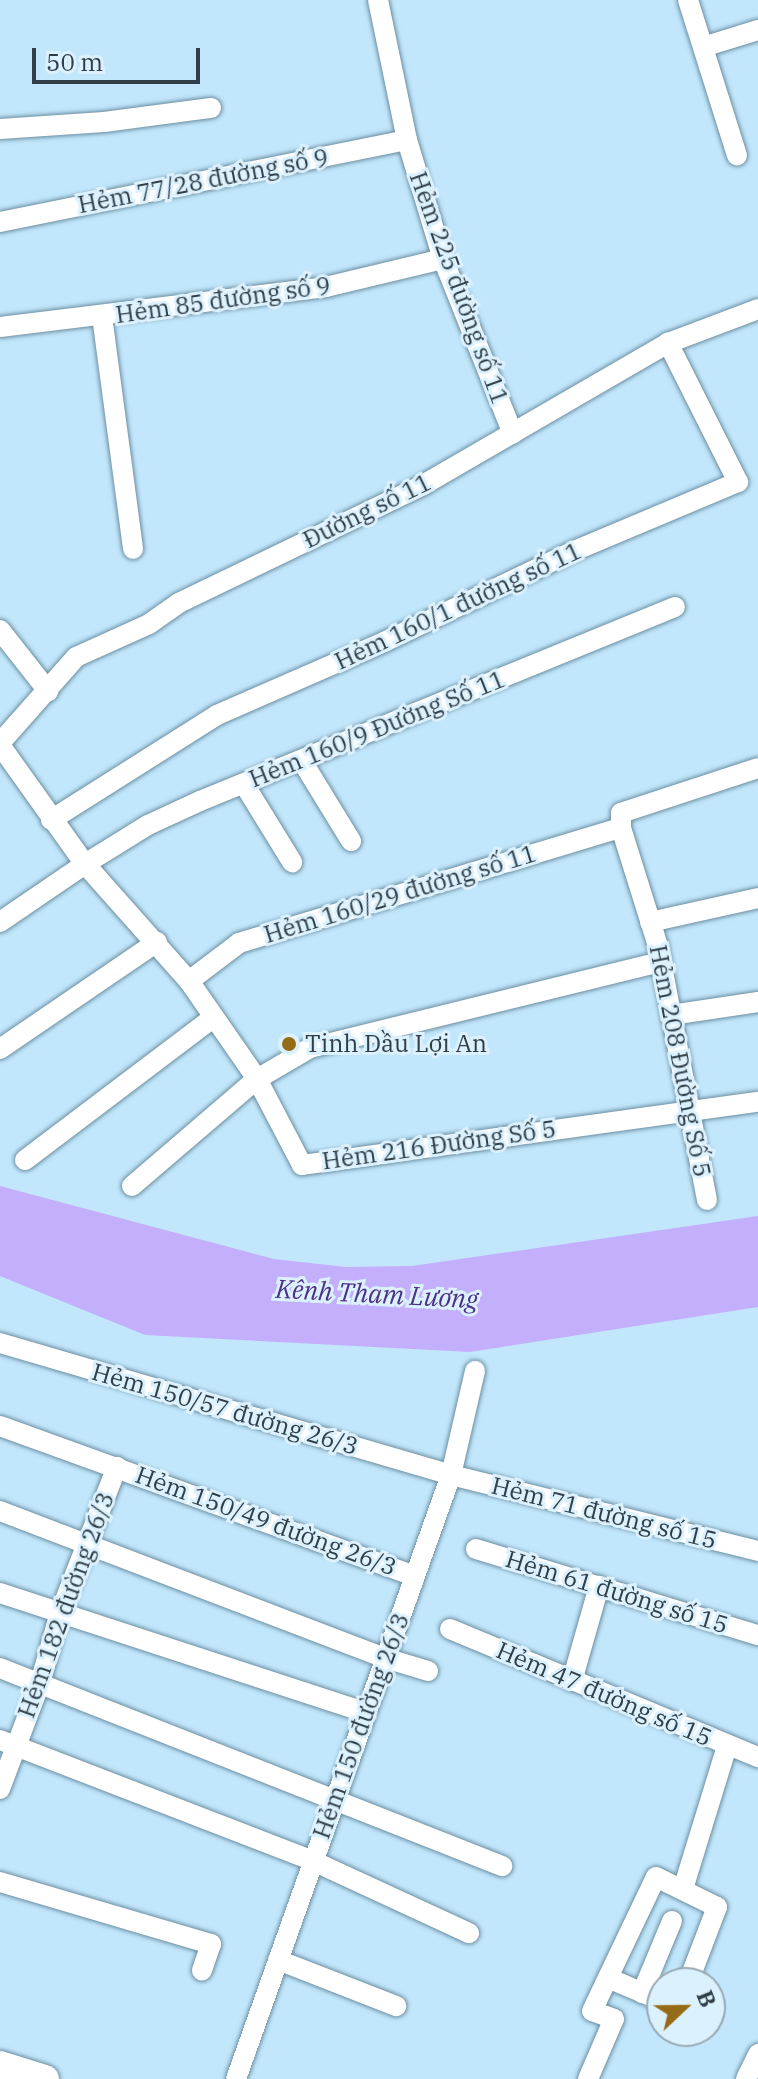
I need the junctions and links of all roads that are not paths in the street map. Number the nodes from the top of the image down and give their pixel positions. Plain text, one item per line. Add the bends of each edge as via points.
1 (378, 0) edge
2 (688, 0) edge
3 (758, 30) edge
4 (703, 47) junction
5 (211, 108) dead end
6 (0, 129) edge
7 (407, 140) junction
8 (737, 155) dead end
9 (0, 222) edge
10 (443, 259) junction
11 (758, 309) edge
12 (102, 316) junction
13 (0, 327) edge
14 (668, 343) junction
15 (513, 434) junction
16 (133, 549) dead end
17 (675, 607) dead end
18 (0, 630) edge
19 (48, 691) junction
20 (0, 744) edge
21 (302, 761) junction
22 (758, 768) edge
23 (244, 784) junction
24 (51, 820) junction
25 (621, 820) junction
26 (351, 841) dead end
27 (292, 862) dead end
28 (85, 864) junction
29 (758, 898) edge
30 (0, 922) edge
31 (650, 922) junction
32 (157, 942) junction
33 (661, 962) junction
34 (189, 981) junction
35 (758, 1002) edge
36 (671, 1015) junction
37 (214, 1017) junction
38 (0, 1049) edge
39 (257, 1079) junction
40 (758, 1102) edge
41 (690, 1111) junction
42 (25, 1160) dead end
43 (132, 1186) dead end
44 (707, 1200) dead end
45 (0, 1343) edge
46 (475, 1371) dead end
47 (0, 1426) edge
48 (117, 1467) junction
49 (451, 1475) junction
50 (0, 1511) edge
51 (90, 1543) junction
52 (476, 1549) dead end
53 (758, 1551) edge
54 (414, 1576) junction
55 (599, 1586) junction
56 (0, 1593) edge
57 (60, 1613) junction
58 (450, 1629) dead end
59 (758, 1635) edge
60 (385, 1658) junction
61 (0, 1668) edge
62 (428, 1671) dead end
63 (572, 1681) junction
64 (40, 1683) junction
65 (365, 1712) junction
66 (7, 1743) edge
67 (727, 1746) junction
68 (758, 1757) edge
69 (0, 1789) edge
70 (332, 1802) junction
71 (313, 1861) junction
72 (502, 1866) dead end
73 (0, 1882) edge
74 (683, 1889) junction
75 (672, 1921) dead end
76 (469, 1933) dead end
77 (278, 1960) junction
78 (694, 1967) edge
79 (202, 1970) dead end
80 (608, 1978) junction
81 (642, 1993) junction
82 (646, 1995) edge
83 (396, 2006) dead end
84 (758, 2054) edge
85 (0, 2065) edge
86 (45, 2079) edge
87 (236, 2079) edge
88 (588, 2079) edge
89 (746, 2079) edge

1 - 7 street, Hẻm 225 đường số 11
2 - 4 street
3 - 4 street
4 - 8 street
5 - 6 street
7 - 9 street, Hẻm 77/28 đường số 9
7 - 10 street, Hẻm 225 đường số 11
10 - 12 street, Hẻm 85 đường số 9 via 326,287
10 - 15 street, Hẻm 225 đường số 11
11 - 14 street, Đường số 11
12 - 13 street, Hẻm 85 đường số 9
12 - 16 street
14 - 15 street, Đường số 11
14 - 24 street, Hẻm 160/1 đường số 11 via 738,482 217,715
15 - 19 street, Đường số 11 via 423,485 76,657
17 - 21 street, Hẻm 160/9 Đường Số 11
18 - 19 street
19 - 20 street, Đường số 11
20 - 24 street, Hẻm 216 Đường Số 5
21 - 23 street, Hẻm 160/9 Đường Số 11
21 - 26 street
22 - 25 street, Hẻm 160/29 đường số 11
23 - 27 street
23 - 28 street, Hẻm 160/9 Đường Số 11 via 148,825
24 - 28 street, Hẻm 216 Đường Số 5
25 - 31 street, Hẻm 208 Đường Số 5
25 - 34 street, Hẻm 160/29 đường số 11 via 239,943
28 - 30 street, Hẻm 160/9 Đường Số 11
28 - 32 street, Hẻm 216 Đường Số 5
29 - 31 street
31 - 33 street, Hẻm 208 Đường Số 5
32 - 34 street, Hẻm 216 Đường Số 5
32 - 38 street
33 - 36 street, Hẻm 208 Đường Số 5
33 - 39 street, Hẻm 208 Đường Số 5 via 310,1048
34 - 37 street, Hẻm 216 Đường Số 5
35 - 36 street
36 - 41 street, Hẻm 208 Đường Số 5
37 - 39 street, Hẻm 216 Đường Số 5
37 - 42 street
39 - 41 street, Hẻm 216 Đường Số 5 via 302,1165
39 - 43 street, Hẻm 208 Đường Số 5
40 - 41 street, Hẻm 216 Đường Số 5
41 - 44 street, Hẻm 208 Đường Số 5
45 - 49 street, Hẻm 150/57 đường 26/3
46 - 49 street, Hẻm 150 đường 26/3
47 - 48 street, Hẻm 150/49 đường 26/3
48 - 51 street, Hẻm 182 đường 26/3
48 - 54 street, Hẻm 150/49 đường 26/3
49 - 53 street, Hẻm 71 đường số 15
49 - 54 street, Hẻm 150 đường 26/3
50 - 51 street
51 - 57 street, Hẻm 182 đường 26/3
51 - 60 street
52 - 55 street, Hẻm 61 đường số 15
54 - 60 street, Hẻm 150 đường 26/3
55 - 59 street, Hẻm 61 đường số 15
55 - 63 street
56 - 57 street
57 - 64 street, Hẻm 182 đường 26/3
57 - 65 street
58 - 63 street, Hẻm 47 đường số 15
60 - 62 street
60 - 65 street, Hẻm 150 đường 26/3
61 - 64 street
63 - 67 street, Hẻm 47 đường số 15
64 - 66 street, Hẻm 182 đường 26/3
64 - 70 street
65 - 70 street, Hẻm 150 đường 26/3
66 - 69 street, Hẻm 182 đường 26/3
66 - 71 street
67 - 68 street, Hẻm 47 đường số 15
67 - 74 street
70 - 71 street, Hẻm 150 đường 26/3
70 - 72 street
71 - 76 street
71 - 77 street, Hẻm 150 đường 26/3
73 - 79 street via 211,1944
74 - 78 street via 717,1907
74 - 80 street via 656,1877
75 - 81 street
77 - 83 street
77 - 87 street, Hẻm 150 đường 26/3
80 - 81 street
80 - 88 street via 592,2011 614,2019
81 - 82 street
84 - 89 street
85 - 86 street

